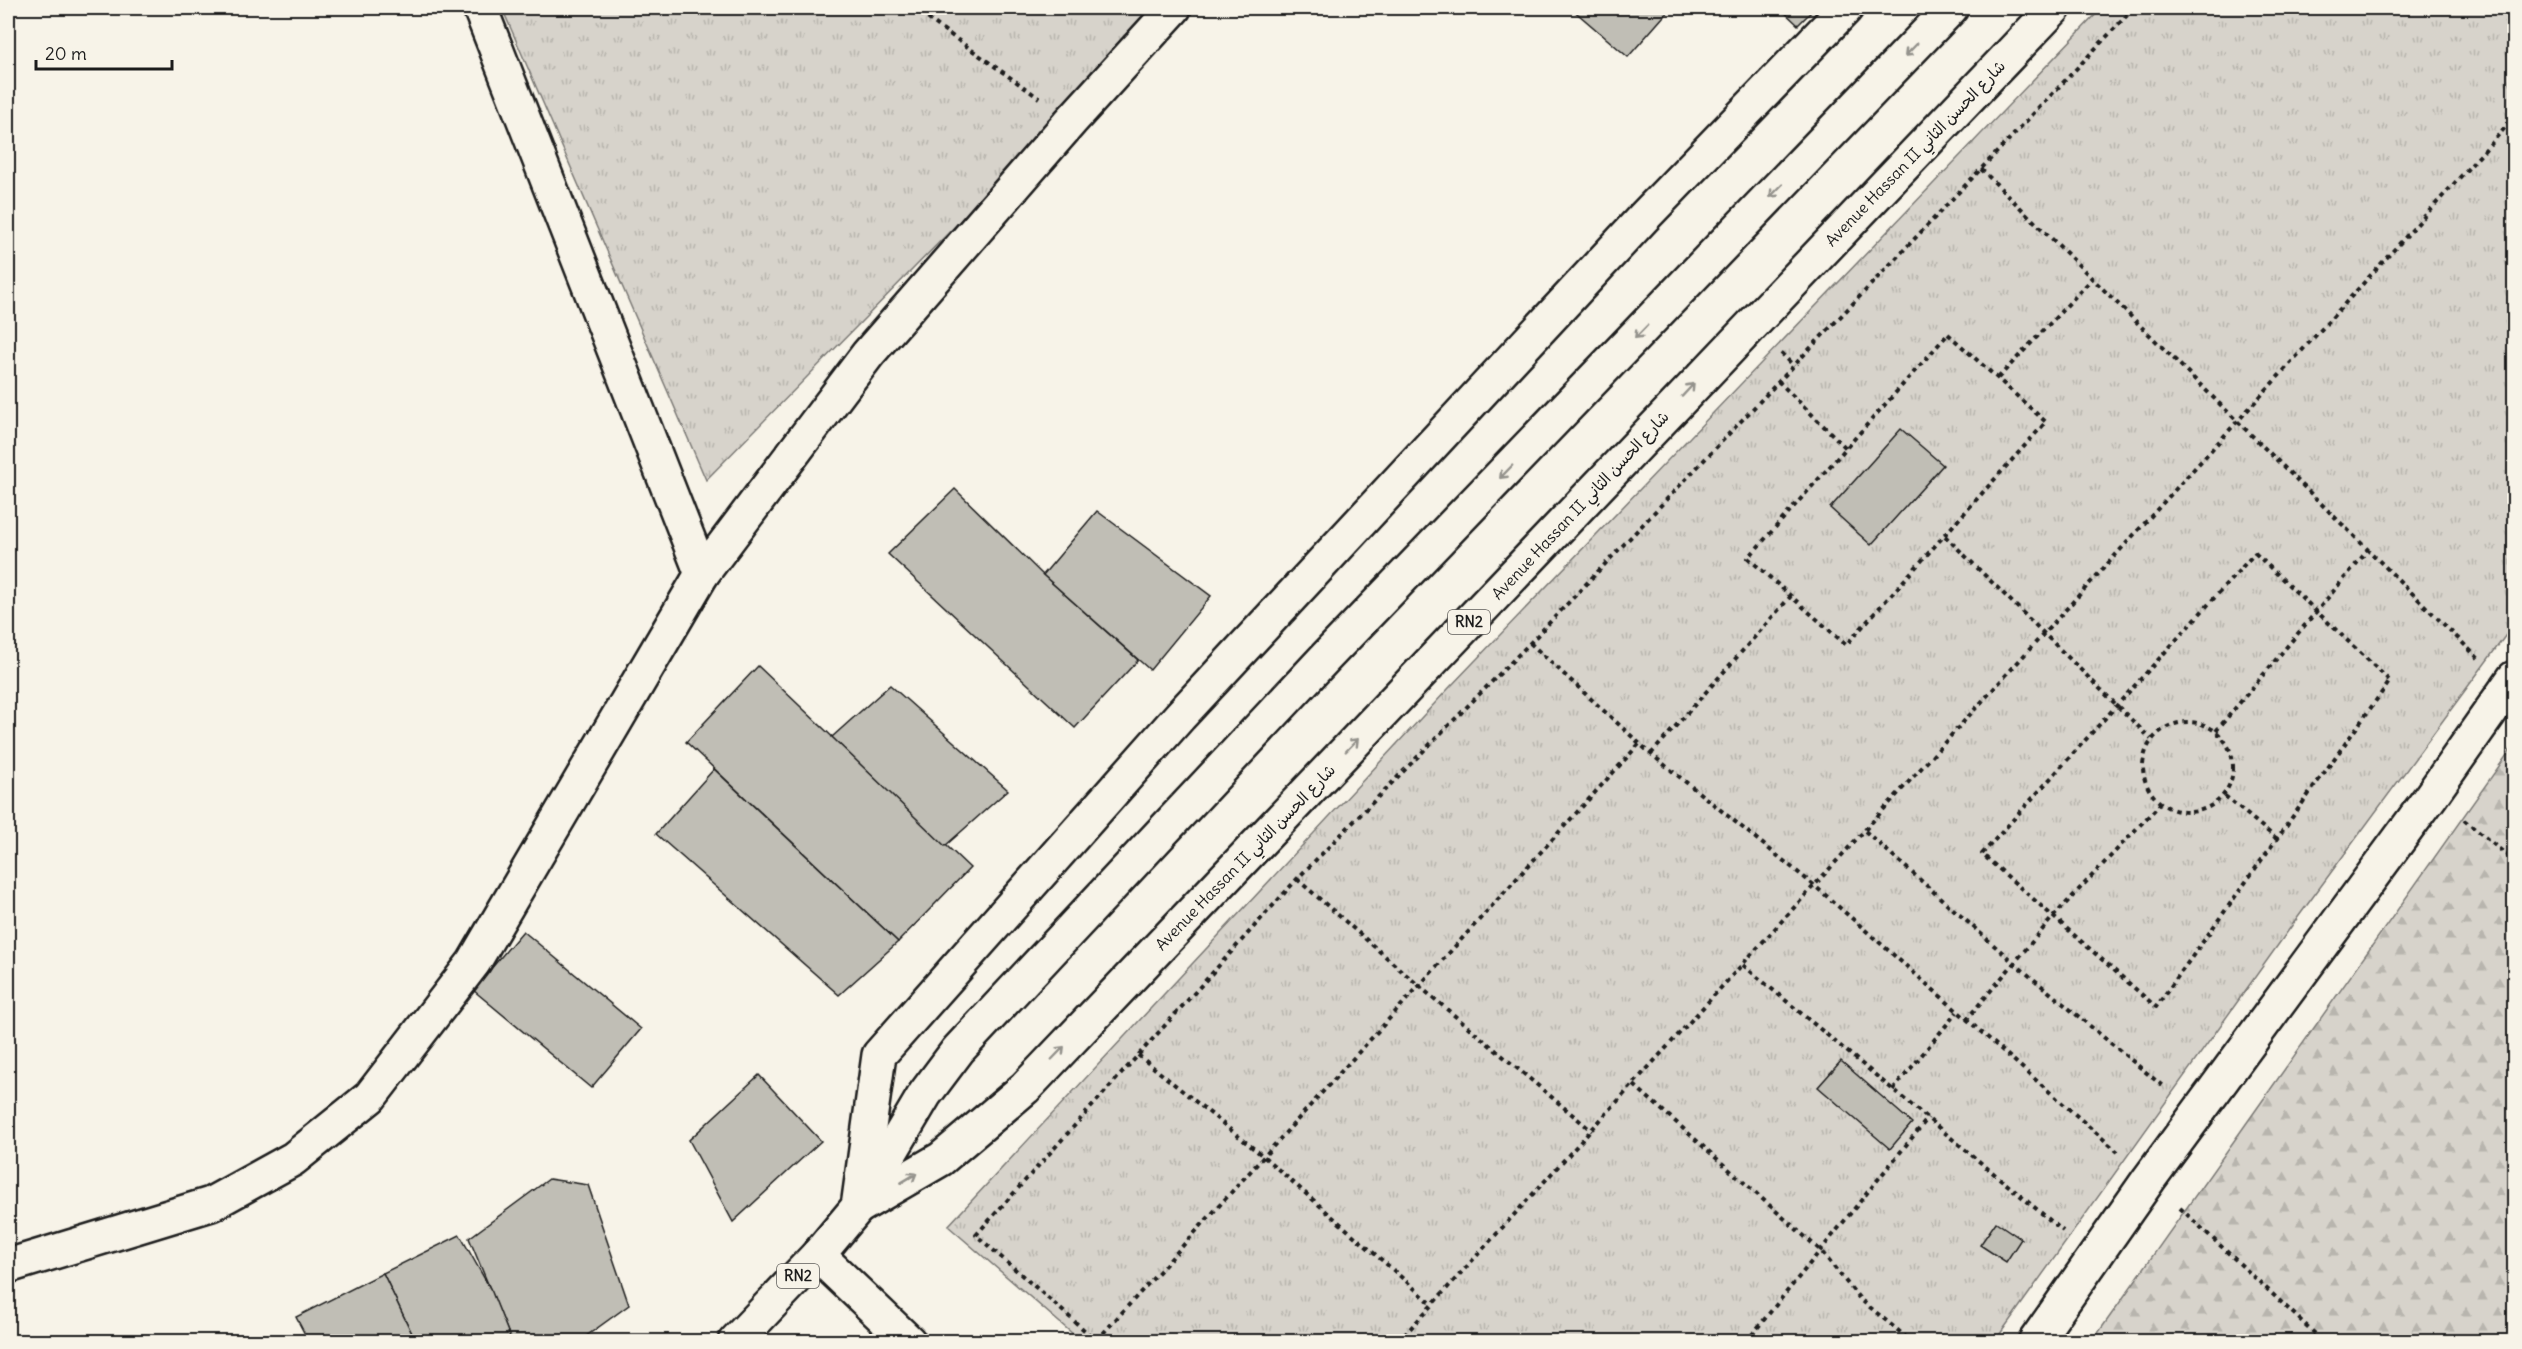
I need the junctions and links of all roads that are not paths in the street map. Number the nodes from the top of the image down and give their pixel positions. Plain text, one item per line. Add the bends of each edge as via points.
1 (480, 8) edge
2 (1174, 8) edge
3 (1846, 8) edge
4 (1951, 8) edge
5 (2054, 8) edge
6 (702, 574) junction
7 (2511, 682) edge
8 (858, 1207) junction
9 (818, 1255) junction
10 (8, 1266) edge
11 (735, 1341) edge
12 (909, 1341) edge
13 (2035, 1341) edge

1 - 6 street
2 - 6 street via 868,354
3 - 8 street via 1643,218 1179,716 879,1055
4 -> 8 street, Avenue Hassan II شارع الحسن الثاني / RN2 via 1318,666 958,1050 924,1094
8 -> 5 street, Avenue Hassan II شارع الحسن الثاني / RN2 via 941,1159 1024,1088
6 - 10 street via 474,962 370,1097 293,1160 211,1204
7 - 13 street
8 - 9 street, Avenue Hassan II شارع الحسن الثاني / RN2
9 - 11 street, Avenue Hassan II شارع الحسن الثاني / RN2
9 - 12 street

